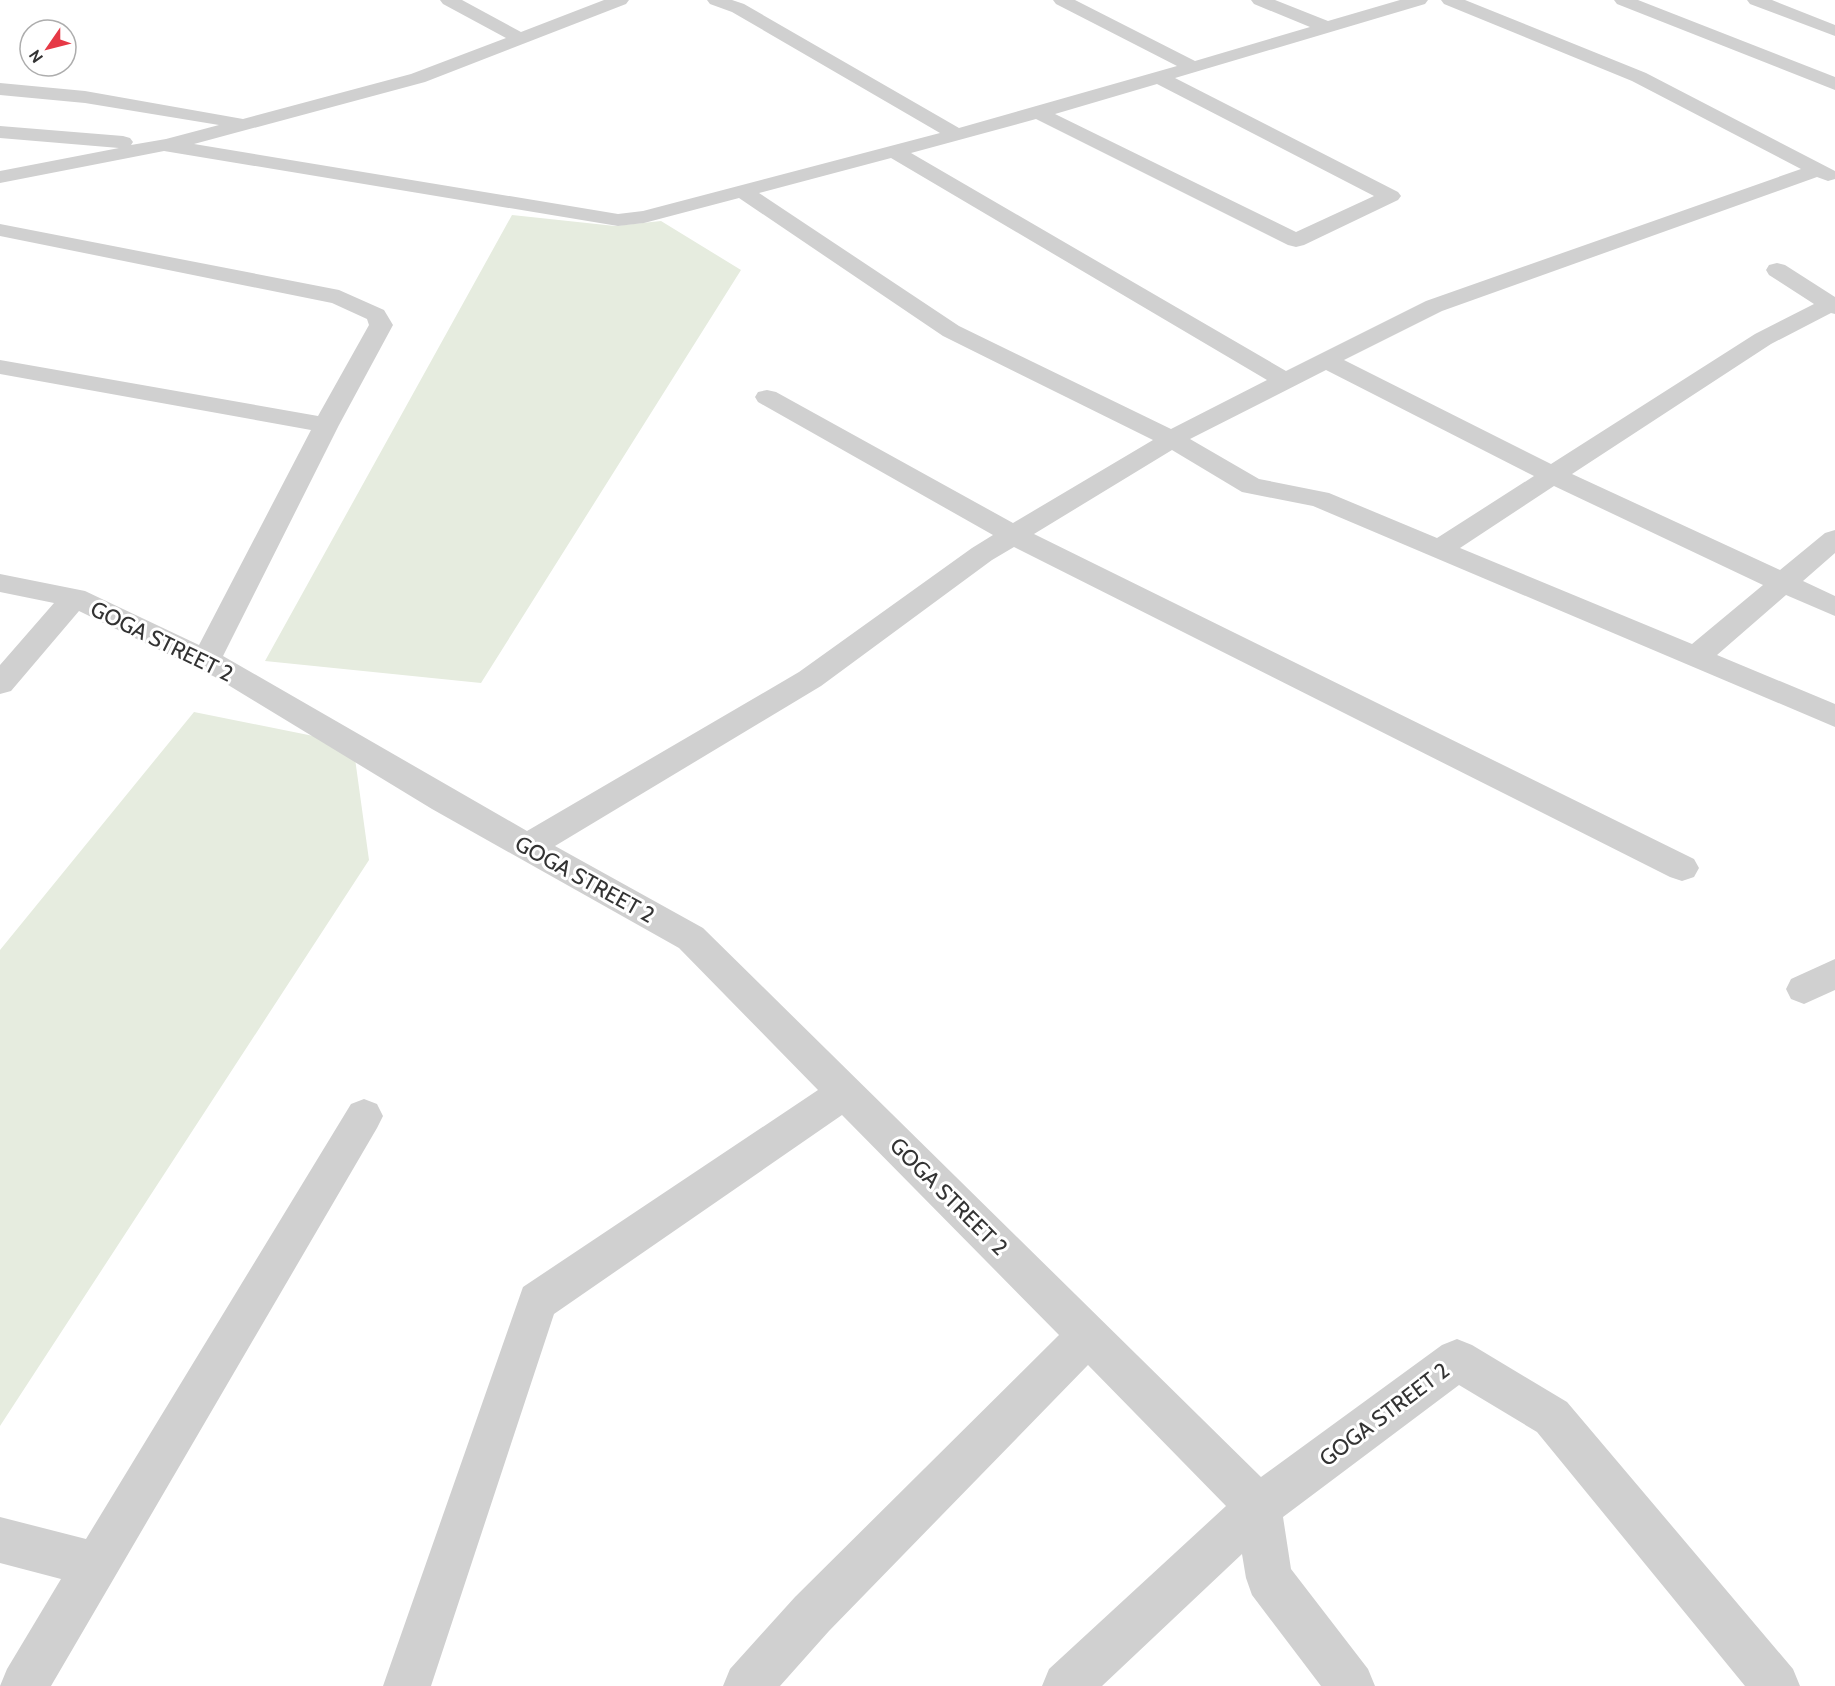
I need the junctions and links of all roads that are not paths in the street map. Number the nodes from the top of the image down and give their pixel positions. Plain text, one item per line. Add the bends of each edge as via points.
1 (449, 0) edge
2 (620, 0) edge
3 (716, 0) edge
4 (1062, 0) edge
5 (1260, 0) edge
6 (1419, 0) edge
7 (1450, 0) edge
8 (1623, 0) edge
9 (1756, 0) edge
10 (1326, 27) junction
11 (1835, 31) edge
12 (520, 39) junction
13 (1193, 67) junction
14 (1158, 77) junction
15 (1835, 84) edge
16 (0, 89) edge
17 (1038, 113) junction
18 (246, 124) junction
19 (0, 132) edge
20 (956, 134) junction
21 (164, 146) junction
22 (894, 151) junction
23 (1826, 174) edge
24 (0, 177) edge
25 (742, 191) junction
26 (0, 230) edge
27 (1777, 270) dead end
28 (1833, 305) edge
29 (1325, 360) junction
30 (0, 367) edge
31 (1284, 381) junction
32 (767, 397) dead end
33 (326, 425) junction
34 (1172, 439) junction
35 (1552, 475) junction
36 (1013, 535) junction
37 (1835, 539) edge
38 (1439, 549) junction
39 (1784, 582) junction
40 (0, 583) edge
41 (75, 598) junction
42 (1835, 607) edge
43 (1695, 657) junction
44 (206, 660) junction
45 (0, 684) edge
46 (1835, 716) edge
47 (527, 846) junction
48 (1682, 868) dead end
49 (846, 1092) junction
50 (364, 1116) dead end
51 (1088, 1336) junction
52 (1259, 1507) junction
53 (0, 1540) edge
54 (97, 1565) junction
55 (24, 1686) edge
56 (407, 1686) edge
57 (747, 1686) edge
58 (1066, 1686) edge
59 (1351, 1686) edge
60 (1776, 1686) edge

1 - 12 street
2 - 12 street
3 - 20 street via 738,8
4 - 13 street
5 - 10 street
6 - 10 street
7 - 23 street via 1639,77
8 - 15 street
9 - 11 street
10 - 13 street
12 - 18 street via 418,78
13 - 14 street
14 - 17 street
14 - 17 street via 1391,196 1296,240
16 - 18 street via 85,96
17 - 20 street
18 - 21 street
19 - 21 street
20 - 22 street
21 - 24 street
21 - 25 street via 618,220
22 - 25 street
22 - 31 street
23 - 29 street via 1434,306
25 - 34 street via 951,331
26 - 33 street via 339,297 376,315 381,325
27 - 28 street
28 - 35 street via 1763,339
29 - 31 street
29 - 35 street
30 - 33 street
31 - 34 street
32 - 36 street
33 - 44 street
34 - 36 street
34 - 38 street via 1251,486 1320,499
35 - 38 street
35 - 39 street
36 - 47 street via 810,679
36 - 48 street
37 - 39 street
38 - 43 street
39 - 42 street
39 - 43 street
40 - 41 street, GOGA STREET 2
41 - 44 street, GOGA STREET 2
41 - 45 street
43 - 46 street
44 - 47 street, GOGA STREET 2
47 - 49 street, GOGA STREET 2 via 691,938
49 - 51 street, GOGA STREET 2
49 - 56 street via 538,1301
50 - 54 street
51 - 52 street, GOGA STREET 2
51 - 57 street
52 - 58 street
52 - 59 street via 1269,1578
52 - 60 street, GOGA STREET 2 via 1457,1360 1552,1417
53 - 54 street
54 - 55 street

